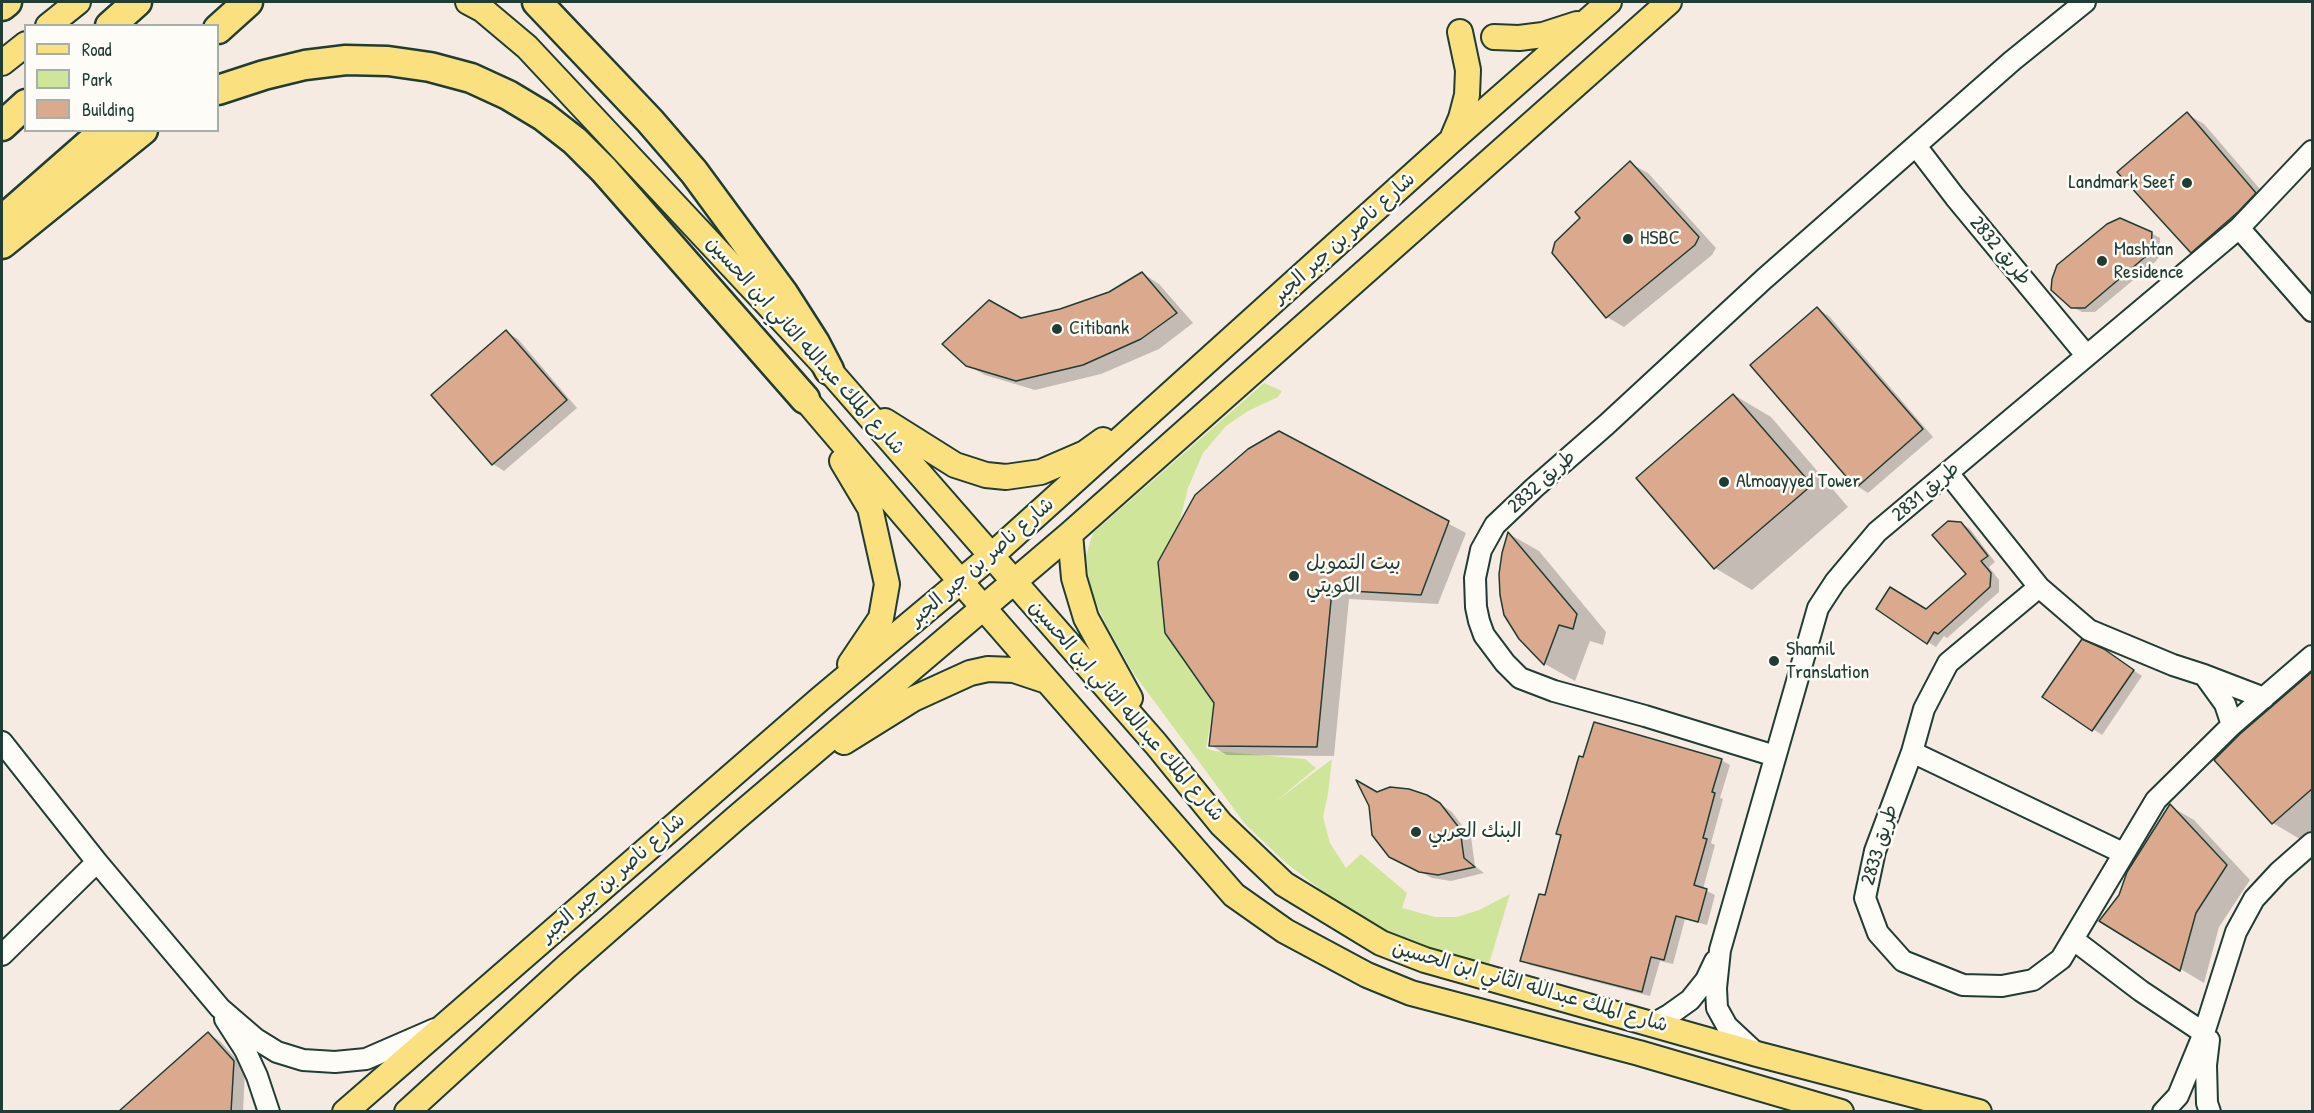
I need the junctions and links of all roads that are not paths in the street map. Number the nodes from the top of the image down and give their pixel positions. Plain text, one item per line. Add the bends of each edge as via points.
1 (7, 2) edge
2 (78, 2) edge
3 (136, 2) edge
4 (248, 2) edge
5 (537, 2) edge
6 (1609, 2) edge
7 (1669, 2) edge
8 (2085, 2) edge
9 (2, 6) edge
10 (475, 6) edge
11 (1590, 19) junction
12 (50, 24) edge
13 (113, 24) edge
14 (219, 28) edge
15 (1460, 32) dead end
16 (1494, 37) dead end
17 (24, 46) edge
18 (2, 63) edge
19 (219, 90) edge
20 (24, 106) edge
21 (2, 126) edge
22 (103, 132) edge
23 (141, 132) edge
24 (1452, 140) junction
25 (1916, 146) junction
26 (2313, 152) edge
27 (2, 220) edge
28 (2239, 228) junction
29 (2, 244) edge
30 (2313, 311) edge
31 (2086, 355) junction
32 (829, 370) junction
33 (1173, 392) junction
34 (805, 399) junction
35 (860, 404) junction
36 (1948, 473) junction
37 (1070, 534) junction
38 (991, 555) junction
39 (961, 582) junction
40 (1015, 582) junction
41 (2039, 587) junction
42 (984, 608) junction
43 (2313, 656) edge
44 (2204, 675) junction
45 (1047, 681) junction
46 (2264, 698) junction
47 (820, 699) junction
48 (2232, 725) junction
49 (2, 742) edge
50 (1156, 744) junction
51 (1912, 752) junction
52 (1775, 756) junction
53 (786, 777) junction
54 (2313, 843) edge
55 (2123, 853) junction
56 (97, 862) junction
57 (2074, 940) junction
58 (1720, 950) junction
59 (2, 955) edge
60 (220, 1008) junction
61 (2212, 1010) junction
62 (1653, 1023) junction
63 (446, 1024) junction
64 (2204, 1033) junction
65 (1757, 1054) junction
66 (412, 1109) edge
67 (269, 1112) edge
68 (345, 1112) edge
69 (1841, 1112) edge
70 (1979, 1112) edge
71 (2163, 1112) edge
72 (2210, 1112) edge

1 - 9 highway
2 - 12 main road
3 - 13 highway
4 - 14 highway
5 - 32 highway via 694,172 789,301
6 - 11 main road, شارع ناصر بن جبر الجبر
7 - 37 main road, شارع ناصر بن جبر الجبر
8 - 25 street, طريق 2832
10 - 32 main road, شارع الملك عبدالله الثاني ابن الحسين via 541,61
11 - 16 main road via 1543,35
11 - 24 main road, شارع ناصر بن جبر الجبر
15 - 24 main road via 1468,70 1467,95
17 - 18 main road
19 - 34 highway via 305,65 378,60 430,67 471,78 508,95 543,116 604,170
20 - 21 highway
22 - 27 highway
23 - 29 highway
24 - 33 main road, شارع ناصر بن جبر الجبر
25 - 31 street, طريق 2832
25 - 52 street, طريق 2832 via 1507,513 1481,550 1474,578 1476,608 1484,634 1520,678
26 - 28 street, طريق 2831
28 - 30 street
28 - 31 street, طريق 2831
31 - 36 street, طريق 2831
32 - 35 main road, شارع الملك عبدالله الثاني ابن الحسين
33 - 35 main road via 1085,453 1041,472 1006,477 955,465
33 - 38 main road, شارع ناصر بن جبر الجبر
34 - 39 main road, شارع الملك عبدالله الثاني ابن الحسين
34 - 47 main road via 870,508 887,584 881,618 851,663
35 - 38 main road, شارع الملك عبدالله الثاني ابن الحسين
36 - 41 street
36 - 52 street, طريق 2831 via 1877,532 1818,608
37 - 40 main road, شارع ناصر بن جبر الجبر
37 - 50 main road via 1074,578 1086,618
38 - 39 main road, شارع ناصر بن جبر الجبر
38 - 40 main road, شارع الملك عبدالله الثاني ابن الحسين
39 - 42 main road, شارع الملك عبدالله الثاني ابن الحسين
39 - 47 main road, شارع ناصر بن جبر الجبر
40 - 42 main road, شارع ناصر بن جبر الجبر
40 - 50 main road, شارع الملك عبدالله الثاني ابن الحسين
41 - 44 street via 2089,630
41 - 51 street, طريق 2833 via 1948,663 1924,709
42 - 45 main road, شارع الملك عبدالله الثاني ابن الحسين
42 - 53 main road, شارع ناصر بن جبر الجبر
43 - 46 street, طريق 2833
44 - 46 street
44 - 48 street via 2225,704
45 - 53 main road via 1014,670 970,673 913,699
45 - 69 main road, شارع الملك عبدالله الثاني ابن الحسين via 1234,895 1285,932 1411,993
46 - 48 street, طريق 2833
47 - 63 main road, شارع ناصر بن جبر الجبر
48 - 55 street, طريق 2833 via 2156,800
49 - 56 street
50 - 62 main road, شارع الملك عبدالله الثاني ابن الحسين via 1221,824 1284,884 1371,938 1425,960
51 - 55 street
51 - 57 street, طريق 2833 via 1875,851 1865,898 1878,933 1903,961 1963,985 2002,986 2033,980 2061,959
52 - 58 street, طريق 2831
53 - 66 main road, شارع ناصر بن جبر الجبر via 567,966
54 - 61 street via 2254,899 2236,932
55 - 57 street, طريق 2833
56 - 59 street
56 - 60 street
57 - 64 street
58 - 62 street, طريق 2831 via 1706,980 1690,1000
58 - 65 street, طريق 2831 via 1717,1008 1727,1026
60 - 63 street via 277,1052 335,1062 366,1059
60 - 67 street via 245,1050
61 - 64 street
61 - 72 street via 2206,1065
62 - 65 main road, شارع الملك عبدالله الثاني ابن الحسين
63 - 68 main road, شارع ناصر بن جبر الجبر
64 - 71 street via 2178,1096
65 - 70 main road, شارع الملك عبدالله الثاني ابن الحسين

